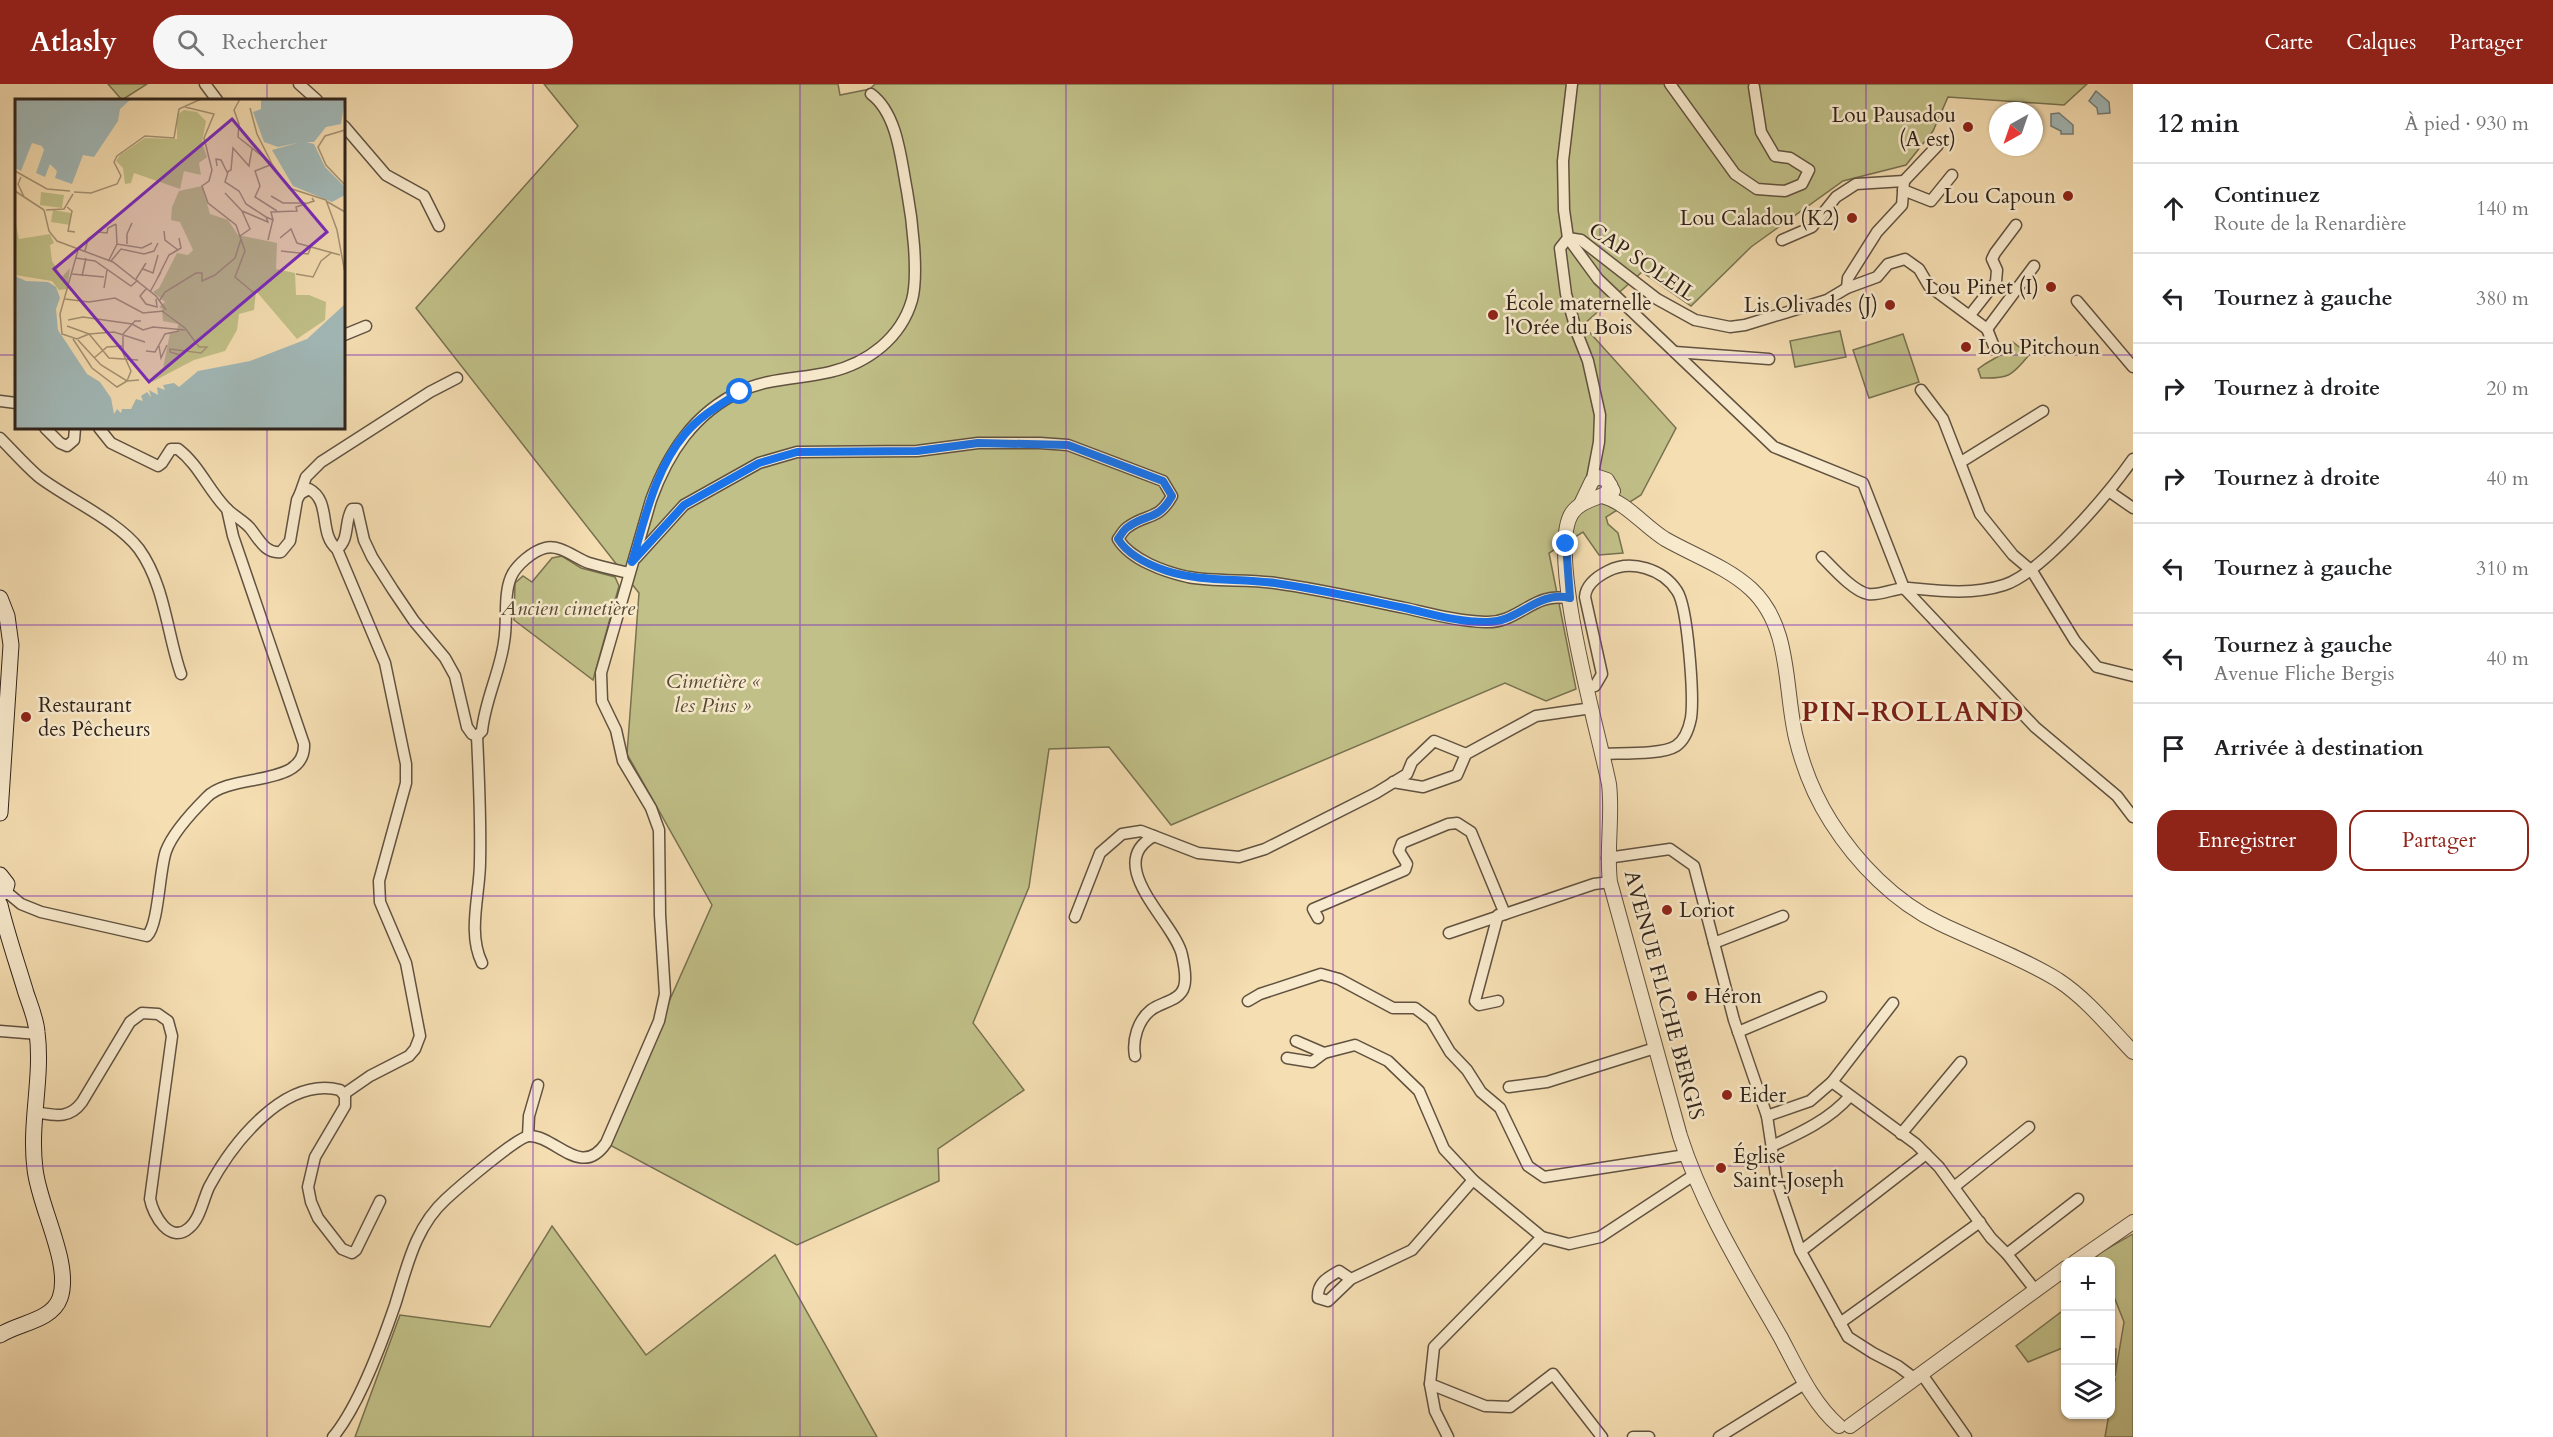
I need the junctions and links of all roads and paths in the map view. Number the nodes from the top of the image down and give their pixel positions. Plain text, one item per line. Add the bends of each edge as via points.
1 (206, 84) edge
2 (299, 84) edge
3 (1572, 84) edge
4 (1670, 84) edge
5 (1754, 87) dead end
6 (871, 94) dead end
7 (216, 99) edge
8 (316, 99) edge
9 (345, 127) edge
10 (1938, 145) dead end
11 (1952, 175) dead end
12 (1903, 186) junction
13 (2016, 225) dead end
14 (439, 226) dead end
15 (1568, 238) junction
16 (1782, 240) dead end
17 (2034, 266) dead end
18 (1847, 288) junction
19 (2077, 301) dead end
20 (1970, 315) junction
21 (366, 326) dead end
22 (1987, 328) junction
23 (345, 335) edge
24 (1995, 349) dead end
25 (1675, 352) junction
26 (1769, 359) dead end
27 (2133, 367) edge
28 (457, 378) dead end
29 (1921, 390) dead end
30 (0, 401) edge
31 (15, 403) edge
32 (2043, 411) dead end
33 (46, 429) edge
34 (75, 429) edge
35 (100, 429) edge
36 (0, 438) edge
37 (1597, 454) junction
38 (2133, 459) edge
39 (1961, 462) junction
40 (1600, 488) junction
41 (2110, 492) junction
42 (300, 494) junction
43 (2133, 508) edge
44 (227, 509) junction
45 (337, 549) junction
46 (1822, 557) dead end
47 (631, 568) junction
48 (2032, 570) junction
49 (1904, 588) junction
50 (0, 598) edge
51 (1570, 598) junction
52 (181, 675) dead end
53 (2133, 676) edge
54 (1586, 688) junction
55 (1592, 708) junction
56 (477, 735) junction
57 (1467, 754) junction
58 (1603, 754) junction
59 (1393, 782) junction
60 (0, 813) edge
61 (2133, 817) edge
62 (1154, 836) junction
63 (1607, 858) junction
64 (0, 875) edge
65 (1610, 882) junction
66 (3, 898) edge
67 (1501, 914) junction
68 (1783, 916) dead end
69 (1075, 917) dead end
70 (1318, 918) dead end
71 (1449, 933) dead end
72 (1714, 943) junction
73 (482, 963) dead end
74 (1821, 997) dead end
75 (1248, 1001) dead end
76 (1498, 1001) dead end
77 (1893, 1003) dead end
78 (0, 1031) edge
79 (1738, 1032) junction
80 (38, 1034) junction
81 (1296, 1041) dead end
82 (1655, 1048) junction
83 (2133, 1052) edge
84 (1324, 1053) junction
85 (1135, 1056) dead end
86 (1287, 1058) dead end
87 (1961, 1062) dead end
88 (1832, 1082) junction
89 (538, 1084) dead end
90 (1509, 1087) dead end
91 (344, 1094) junction
92 (1850, 1096) junction
93 (34, 1112) junction
94 (1767, 1116) junction
95 (2029, 1127) dead end
96 (1901, 1134) junction
97 (528, 1136) junction
98 (1772, 1146) junction
99 (1926, 1154) junction
100 (1686, 1155) junction
101 (1694, 1175) junction
102 (1473, 1180) junction
103 (1953, 1187) junction
104 (2078, 1198) dead end
105 (380, 1201) dead end
106 (1980, 1222) junction
107 (2133, 1222) edge
108 (1542, 1237) junction
109 (1801, 1251) junction
110 (2007, 1254) junction
111 (2082, 1257) edge
112 (2061, 1272) edge
113 (1351, 1279) dead end
114 (2036, 1291) junction
115 (1840, 1323) junction
116 (0, 1335) edge
117 (1917, 1376) junction
118 (1806, 1383) junction
119 (1430, 1384) junction
120 (1844, 1431) edge
121 (333, 1437) edge
122 (1448, 1437) edge
123 (1602, 1437) edge
124 (1634, 1437) edge
125 (1649, 1437) edge
126 (1719, 1437) edge
127 (1966, 1437) edge

1 - 7 street
2 - 8 street
3 - 15 street via 1563,161
4 - 5 street via 1735,174 1757,189 1785,191 1802,184 1809,170 1790,158 1775,156 1761,132
6 - 47 street via 891,125 908,199 914,281 905,315 884,345 858,362 829,372 752,387 700,419 684,435 660,474
9 - 14 street via 386,175 424,196
10 - 12 street
11 - 12 street via 1931,201
12 - 16 street via 1856,184 1836,197 1812,227
12 - 18 street via 1902,205 1878,232 1848,278
13 - 20 street via 1992,259 1997,270 1995,282
15 - 18 street, CAP SOLEIL via 1581,240 1657,299 1695,320 1730,327 1827,300
15 - 25 street via 1598,279
15 - 37 street via 1560,248 1563,271 1600,415
17 - 22 street
18 - 20 street via 1877,277 1888,264 1905,259 1919,269 1929,286
19 - 27 street
20 - 22 street
21 - 23 street
22 - 24 street
25 - 26 street
25 - 49 street via 1774,447 1863,483
28 - 42 street via 321,462 306,477
29 - 39 street via 1943,419
30 - 31 street
32 - 39 street
33 - 34 street via 67,446 74,440
35 - 44 street via 111,443 158,466 171,449 178,449
36 - 52 street via 39,477 113,527 139,550 161,596
37 - 40 street
37 - 40 street
38 - 41 street
39 - 48 street via 1980,514 2013,555
40 - 51 street, AVENUE FLICHE BERGIS via 1569,518 1566,544
40 - 83 street via 1664,538 1737,578 1764,605 1780,639 1805,769 1830,821 1869,871 1937,922 2058,980 2084,999
41 - 43 street
41 - 48 street
42 - 44 street via 290,541 281,552 267,549
42 - 45 street via 309,489 321,500 330,540
44 - 66 street via 304,744 300,760 283,773 226,785 202,803 166,849 153,923 147,936 41,912
45 - 56 street via 344,540 348,514 357,509 372,557 414,621 445,658 455,676 467,727
45 - 91 street via 386,663 406,764 406,783 378,895 406,963 420,1036 405,1059
46 - 49 street via 1844,580 1868,594
47 - 51 street via 684,505 768,460 797,452 917,451 978,443 1040,443 1068,445 1163,481 1172,496 1166,507 1127,527 1118,539 1124,548 1165,570 1189,577 1274,583 1449,619 1488,623 1519,614 1551,596
47 - 56 street via 586,562 556,548 545,548 521,563 507,588 507,622 500,664 482,731
47 - 97 street via 601,673 601,692 623,760 659,830 665,1002 601,1149 591,1155 573,1156
48 - 49 street via 2005,585 1975,592
48 - 53 street via 2075,641 2097,667
49 - 61 street via 2035,727 2117,796
50 - 60 main road via 11,645
51 - 54 street, AVENUE FLICHE BERGIS via 1576,649
54 - 55 street, AVENUE FLICHE BERGIS
54 - 58 street via 1595,686 1602,674 1585,597 1589,585 1620,565 1634,565 1666,579 1682,602 1691,700 1688,730 1675,747
55 - 57 street via 1536,716
55 - 58 street, AVENUE FLICHE BERGIS
56 - 73 street via 481,817 475,934
57 - 59 street via 1457,775 1423,787
57 - 59 street via 1434,741 1412,762 1407,774
58 - 63 street, AVENUE FLICHE BERGIS via 1611,804
59 - 62 street via 1265,849 1239,857 1198,853
62 - 69 street via 1141,831 1122,834 1100,853
62 - 85 street via 1139,849 1137,875 1180,949 1185,986 1181,993 1144,1017 1136,1037
63 - 65 street, AVENUE FLICHE BERGIS
63 - 72 street via 1670,849 1694,866
64 - 66 main road via 7,884
65 - 67 street
65 - 82 street, AVENUE FLICHE BERGIS
66 - 80 main road
67 - 70 street via 1471,832 1457,823 1402,843 1399,851 1407,864 1405,870 1313,909
67 - 71 street
67 - 76 street via 1475,1001 1479,1005
68 - 72 street
72 - 79 street
74 - 79 street
75 - 100 street via 1321,974 1339,979 1393,1008 1415,1008 1431,1020 1481,1092 1500,1108 1528,1166 1544,1177
77 - 88 street
78 - 80 street
79 - 94 street
80 - 93 main road
81 - 84 street
82 - 90 street via 1547,1082
82 - 100 street, AVENUE FLICHE BERGIS
84 - 86 street via 1312,1062
84 - 102 street via 1356,1045 1389,1061 1419,1091 1444,1149
87 - 96 street
88 - 92 street
88 - 94 street via 1810,1101
89 - 97 street
91 - 93 street via 335,1089 312,1088 273,1109 233,1149 208,1189 192,1226 178,1233 161,1224 150,1199 172,1036 168,1021 153,1013 134,1018 82,1102 71,1113 61,1116
91 - 105 street via 344,1109 315,1157 309,1181 311,1202 328,1232 349,1253 356,1250
92 - 96 street
92 - 98 street via 1814,1125
93 - 116 main road via 35,1171 61,1263 61,1293 52,1311
94 - 98 street
95 - 103 street
96 - 99 street
97 - 121 street via 444,1200 428,1221 410,1255 389,1323 352,1408
98 - 109 street via 1777,1182
99 - 103 street
99 - 109 street
100 - 101 street, AVENUE FLICHE BERGIS
101 - 108 street via 1600,1237 1569,1244
101 - 118 street, AVENUE FLICHE BERGIS via 1722,1234
102 - 108 street
102 - 113 street via 1412,1250
103 - 106 street
104 - 110 street
106 - 110 street
106 - 115 street
107 - 111 street
108 - 119 street via 1434,1347
109 - 115 street
110 - 114 street
112 - 114 street
114 - 117 street
115 - 117 street via 1848,1337
117 - 120 street
117 - 127 street
118 - 120 street, AVENUE FLICHE BERGIS
118 - 126 street
119 - 122 street via 1434,1411
119 - 123 street via 1485,1406 1510,1407 1553,1374
124 - 125 street

